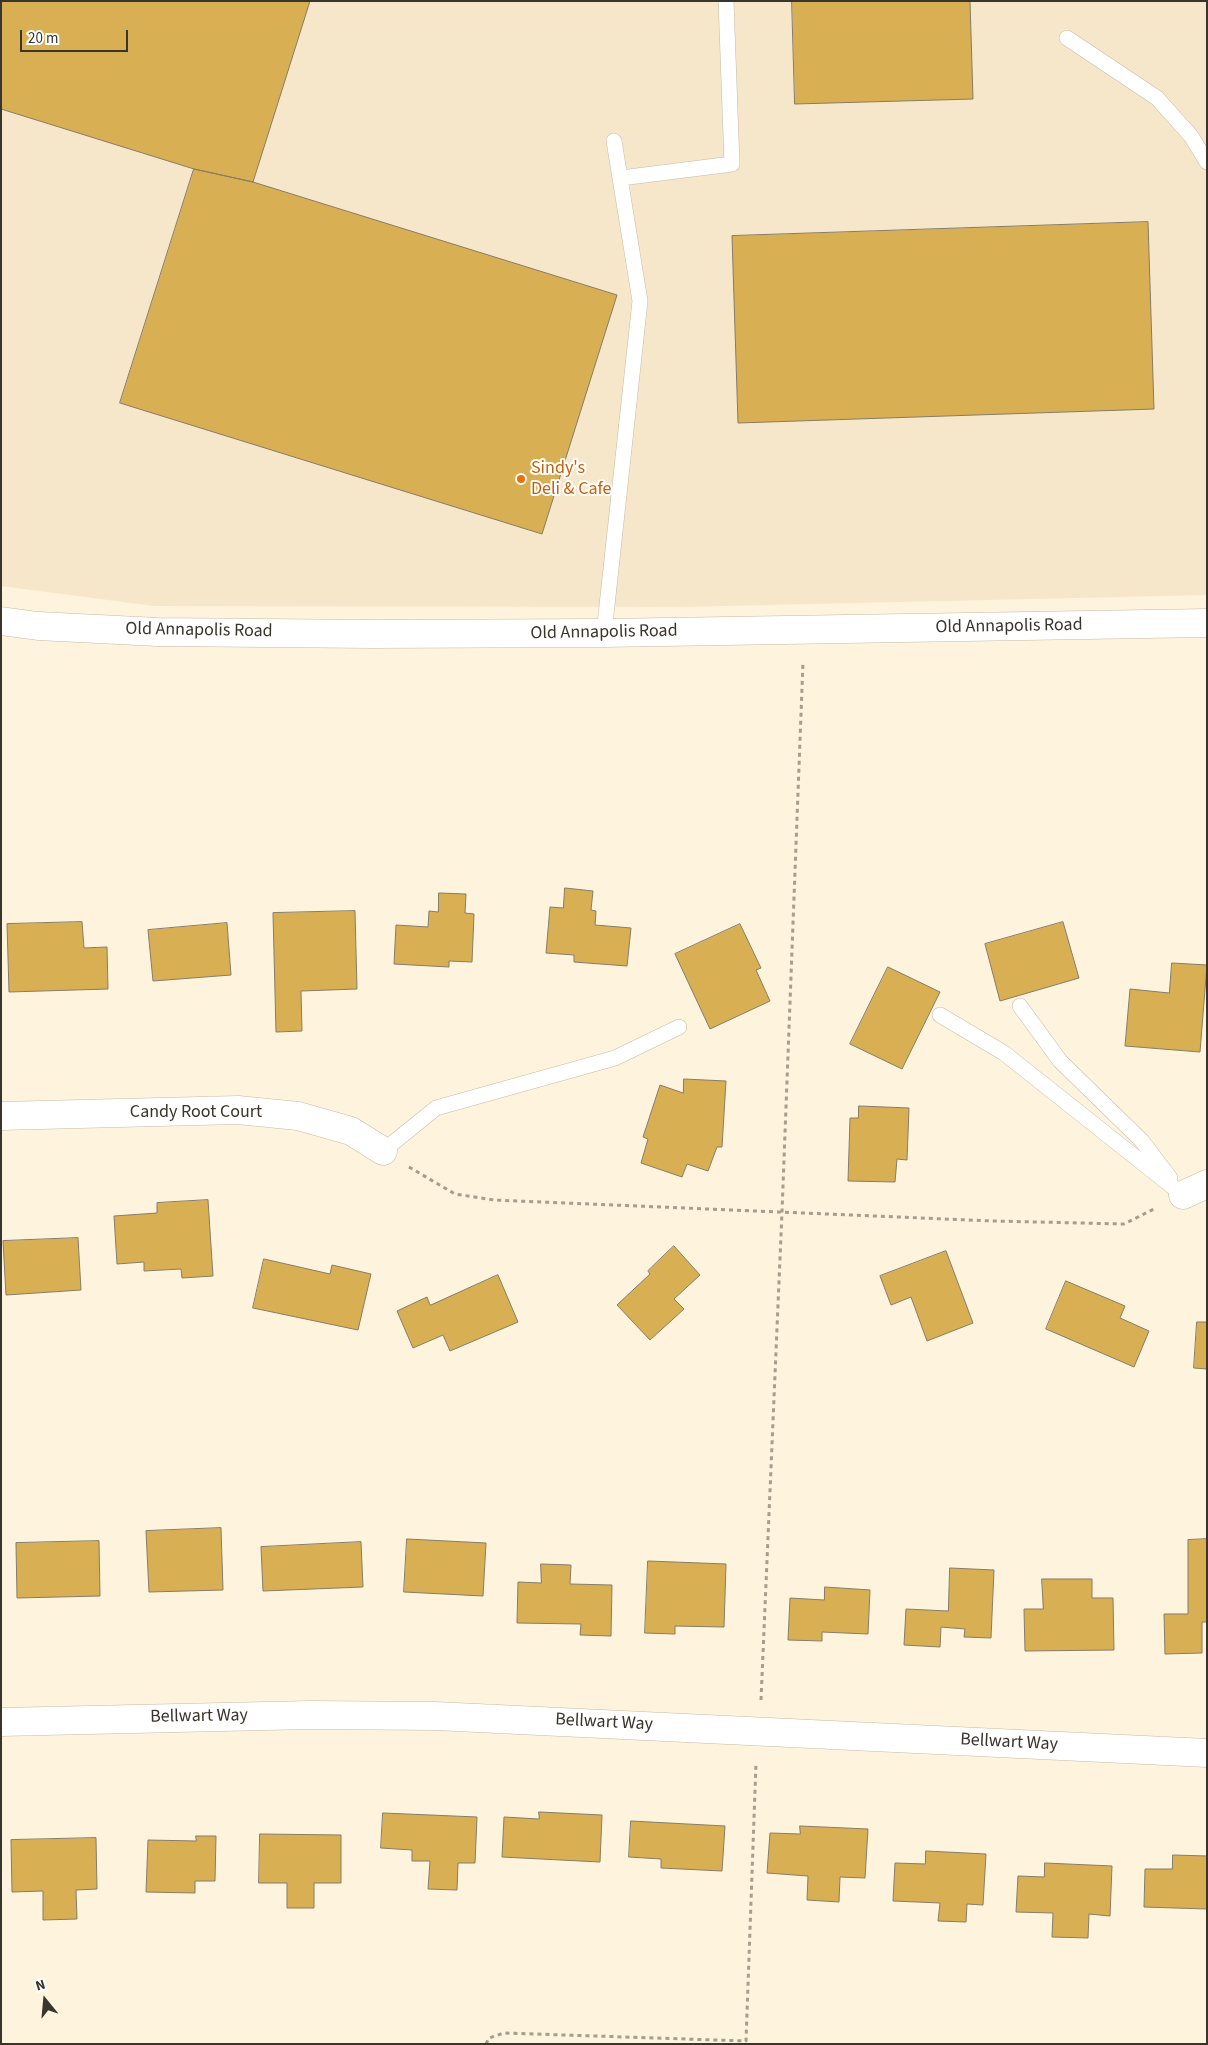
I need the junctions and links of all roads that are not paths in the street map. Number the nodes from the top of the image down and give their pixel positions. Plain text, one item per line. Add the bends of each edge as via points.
1 (726, 1) edge
2 (1068, 38) dead end
3 (614, 141) dead end
4 (1207, 162) edge
5 (621, 178) junction
6 (1, 621) edge
7 (1207, 623) edge
8 (604, 633) junction
9 (1020, 1006) dead end
10 (940, 1015) dead end
11 (680, 1027) dead end
12 (1, 1116) edge
13 (383, 1151) joint
14 (1195, 1190) edge
15 (1, 1722) edge
16 (1207, 1753) edge

1 - 5 lane via 732,164
2 - 4 lane via 1157,98 1191,136
3 - 5 lane
5 - 8 lane via 640,301
6 - 8 street, Old Annapolis Road via 158,632
7 - 8 street, Old Annapolis Road
9 - 14 lane via 1060,1061
10 - 14 lane via 1004,1053
11 - 13 lane via 615,1058 436,1108
12 - 13 street, Candy Root Court via 238,1110 298,1116 351,1131
15 - 16 street, Bellwart Way via 310,1715 435,1716

